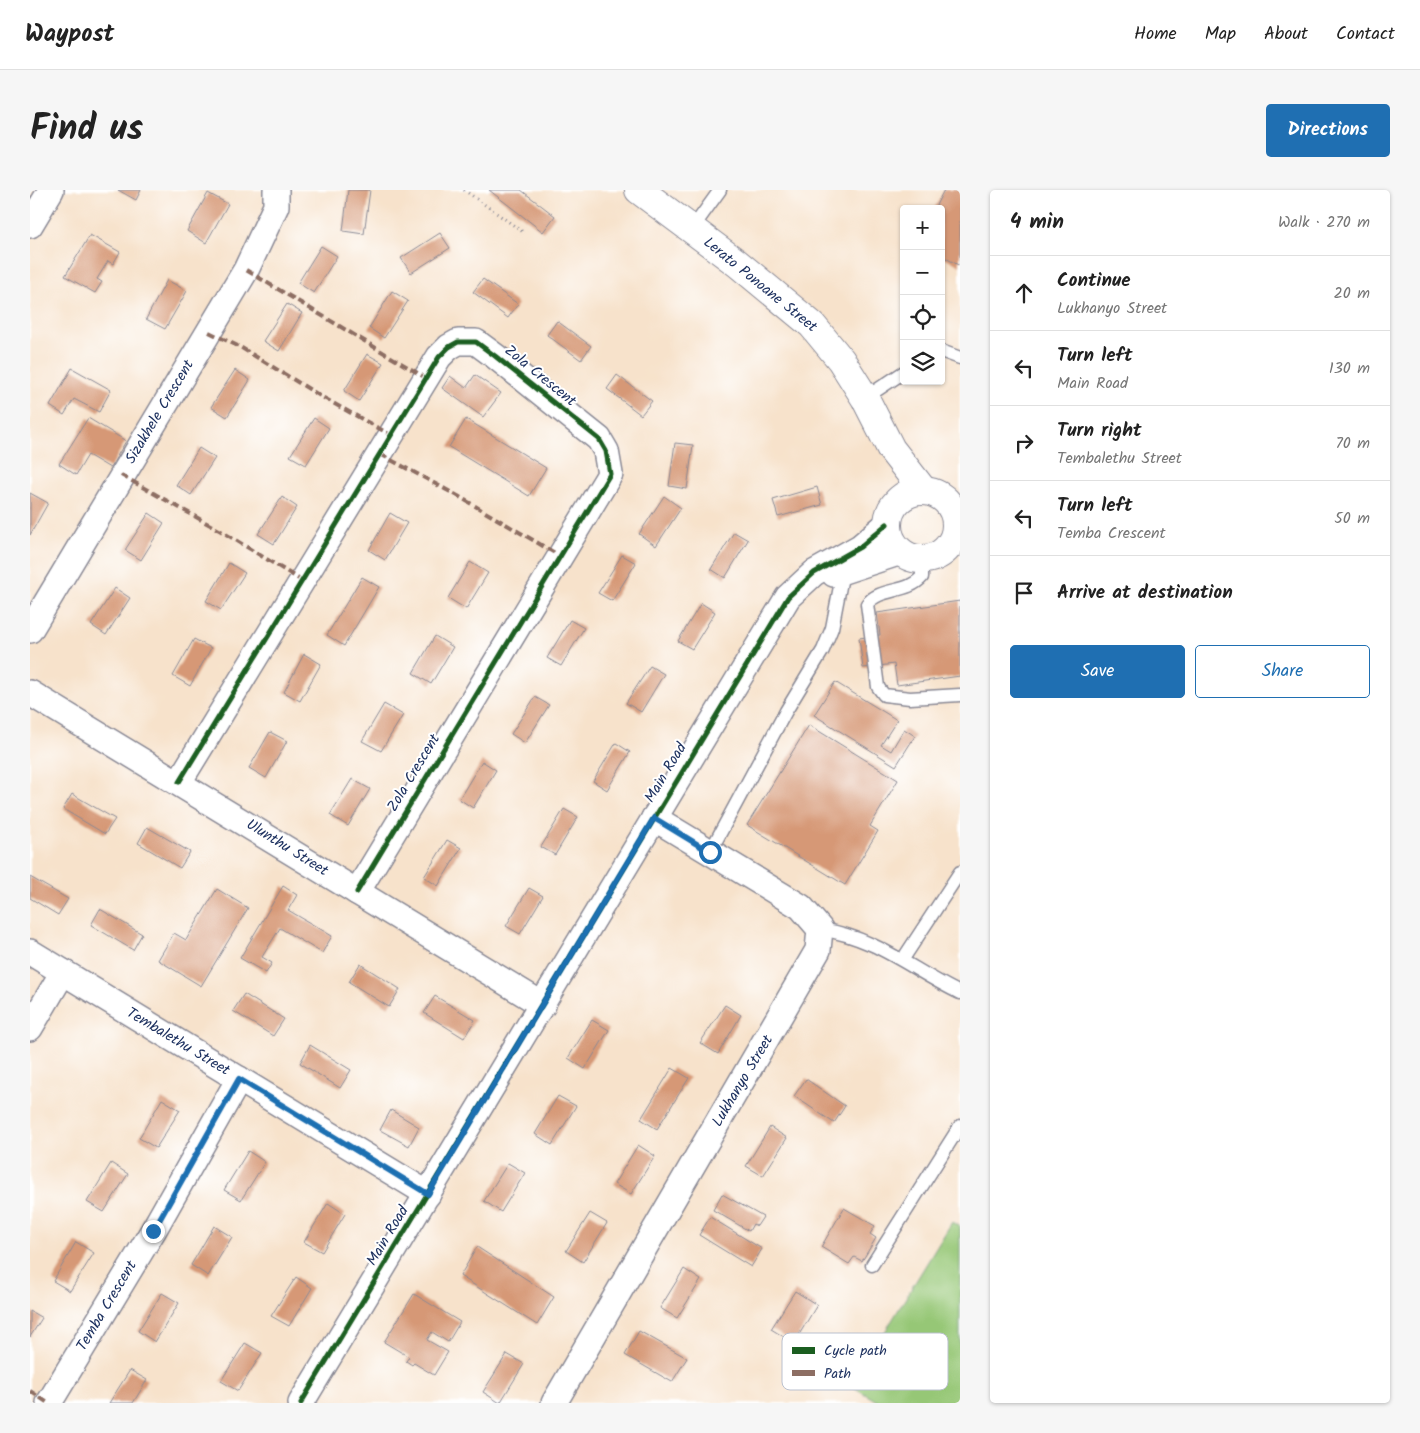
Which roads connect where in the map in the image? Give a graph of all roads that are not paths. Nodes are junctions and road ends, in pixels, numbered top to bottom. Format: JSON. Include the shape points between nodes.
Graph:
{"nodes":[{"id":1,"x":51,"y":190,"type":"edge"},
{"id":2,"x":276,"y":190,"type":"edge"},
{"id":3,"x":639,"y":190,"type":"edge"},
{"id":4,"x":720,"y":190,"type":"edge"},
{"id":5,"x":30,"y":225,"type":"edge"},
{"id":6,"x":692,"y":229,"type":"junction"},
{"id":7,"x":945,"y":352,"type":"edge"},
{"id":8,"x":960,"y":358,"type":"edge"},
{"id":9,"x":900,"y":375,"type":"edge"},
{"id":10,"x":865,"y":398,"type":"junction"},
{"id":11,"x":891,"y":449,"type":"junction"},
{"id":12,"x":923,"y":490,"type":"junction"},
{"id":13,"x":890,"y":516,"type":"junction"},
{"id":14,"x":958,"y":519,"type":"edge"},
{"id":15,"x":932,"y":551,"type":"edge"},
{"id":16,"x":843,"y":571,"type":"junction"},
{"id":17,"x":798,"y":586,"type":"junction"},
{"id":18,"x":30,"y":630,"type":"edge"},
{"id":19,"x":30,"y":692,"type":"edge"},
{"id":20,"x":960,"y":695,"type":"edge"},
{"id":21,"x":180,"y":782,"type":"junction"},
{"id":22,"x":654,"y":818,"type":"junction"},
{"id":23,"x":710,"y":852,"type":"junction"},
{"id":24,"x":960,"y":872,"type":"edge"},
{"id":25,"x":357,"y":892,"type":"junction"},
{"id":26,"x":820,"y":929,"type":"junction"},
{"id":27,"x":30,"y":952,"type":"edge"},
{"id":28,"x":903,"y":959,"type":"junction"},
{"id":29,"x":63,"y":972,"type":"junction"},
{"id":30,"x":960,"y":993,"type":"edge"},
{"id":31,"x":543,"y":1006,"type":"junction"},
{"id":32,"x":30,"y":1028,"type":"edge"},
{"id":33,"x":239,"y":1079,"type":"junction"},
{"id":34,"x":960,"y":1126,"type":"edge"},
{"id":35,"x":428,"y":1194,"type":"junction"},
{"id":36,"x":872,"y":1265,"type":"dead end"},
{"id":37,"x":49,"y":1403,"type":"edge"},
{"id":38,"x":301,"y":1403,"type":"edge"},
{"id":39,"x":554,"y":1403,"type":"edge"}],
"edges":[{"from":1,"to":5,"type":"street"},
{"from":2,"to":18,"type":"street","name":"Sizakhele Crescent","via":[[276,206],[246,270]]},
{"from":3,"to":6,"type":"street","name":"Lerato Ponoane Street"},
{"from":4,"to":6,"type":"lane"},
{"from":6,"to":10,"type":"street","name":"Lerato Ponoane Street","via":[[812,325],[830,345]]},
{"from":7,"to":8,"type":"lane"},
{"from":9,"to":10,"type":"lane"},
{"from":10,"to":11,"type":"street","name":"Lerato Ponoane Street"},
{"from":11,"to":12,"type":"street","name":"Lerato Ponoane Street"},
{"from":11,"to":13,"type":"street","name":"Lerato Ponoane Street"},
{"from":12,"to":13,"type":"street","via":[[905,496]]},
{"from":12,"to":14,"type":"street","via":[[943,498]]},
{"from":13,"to":15,"type":"street","via":[[891,539]]},
{"from":13,"to":17,"type":"street","name":"Main Road","via":[[860,547]]},
{"from":14,"to":15,"type":"street","via":[[953,539]]},
{"from":15,"to":16,"type":"street"},
{"from":15,"to":20,"type":"lane","via":[[919,581],[871,598],[867,604],[878,687],[884,695],[895,698]]},
{"from":16,"to":17,"type":"street"},
{"from":16,"to":23,"type":"lane","via":[[834,620],[823,650]]},
{"from":17,"to":22,"type":"street","name":"Main Road","via":[[780,610]]},
{"from":19,"to":21,"type":"street","name":"Ulunthu Street"},
{"from":21,"to":25,"type":"street","name":"Ulunthu Street"},
{"from":21,"to":25,"type":"street","name":"Zola Crescent","via":[[439,357],[458,342],[476,342],[599,440],[606,451],[610,474]]},
{"from":22,"to":23,"type":"street"},
{"from":22,"to":31,"type":"street","name":"Main Road"},
{"from":23,"to":26,"type":"street","via":[[801,906]]},
{"from":24,"to":28,"type":"lane"},
{"from":25,"to":31,"type":"street","name":"Ulunthu Street"},
{"from":26,"to":28,"type":"lane","via":[[842,932]]},
{"from":26,"to":39,"type":"street","name":"Lukhanyo Street","via":[[813,963]]},
{"from":27,"to":29,"type":"street","name":"Tembalethu Street"},
{"from":28,"to":30,"type":"lane"},
{"from":29,"to":32,"type":"street"},
{"from":29,"to":33,"type":"street","name":"Tembalethu Street"},
{"from":31,"to":35,"type":"street","name":"Main Road"},
{"from":33,"to":35,"type":"street","name":"Tembalethu Street"},
{"from":33,"to":37,"type":"street","name":"Temba Crescent","via":[[153,1231]]},
{"from":34,"to":36,"type":"lane"},
{"from":35,"to":38,"type":"street","name":"Main Road"}]}
